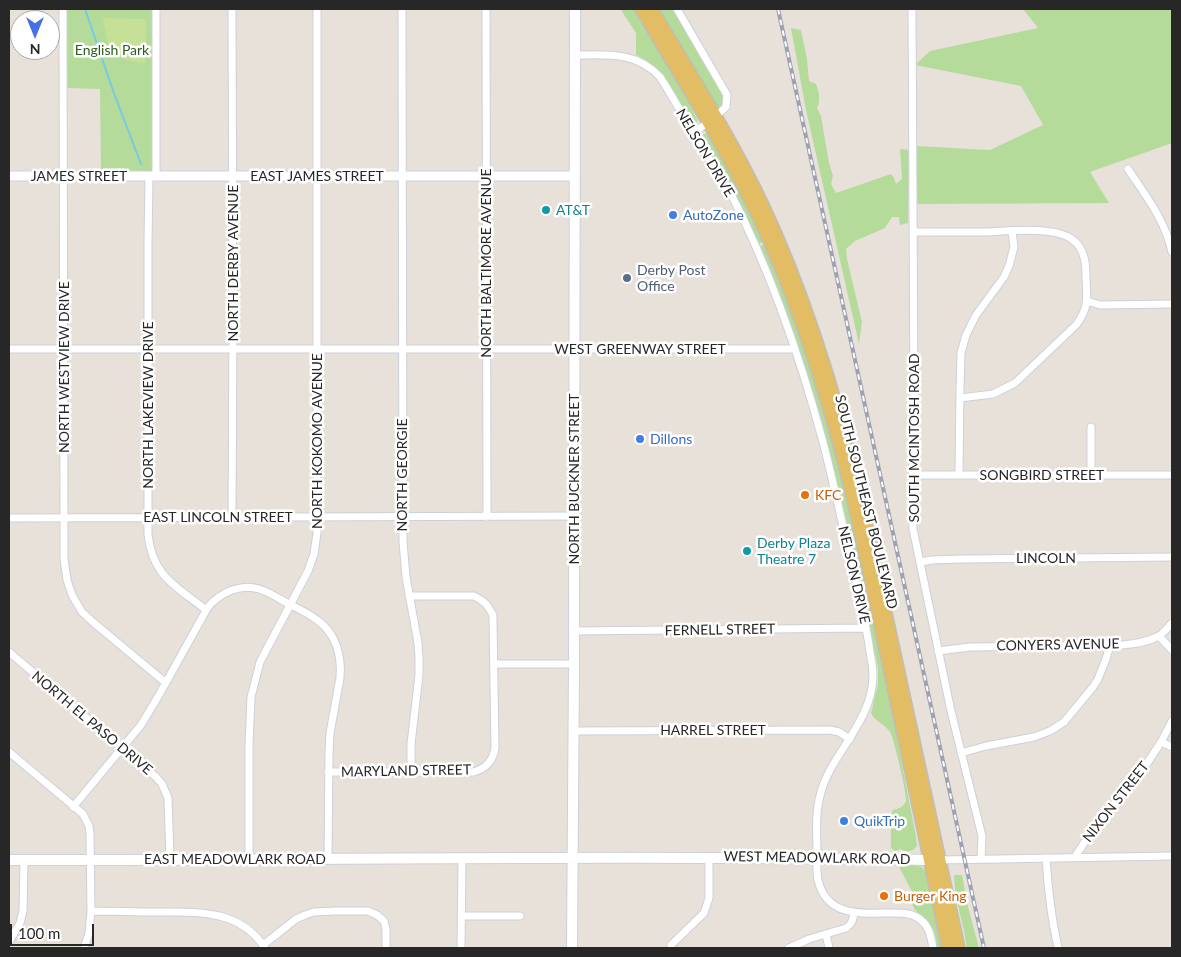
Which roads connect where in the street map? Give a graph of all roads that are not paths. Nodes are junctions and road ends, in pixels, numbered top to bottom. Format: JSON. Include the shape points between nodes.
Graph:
{"nodes":[{"id":1,"x":63,"y":9,"type":"edge"},
{"id":2,"x":156,"y":9,"type":"edge"},
{"id":3,"x":232,"y":9,"type":"edge"},
{"id":4,"x":317,"y":9,"type":"edge"},
{"id":5,"x":402,"y":9,"type":"edge"},
{"id":6,"x":486,"y":9,"type":"edge"},
{"id":7,"x":575,"y":9,"type":"edge"},
{"id":8,"x":641,"y":9,"type":"edge"},
{"id":9,"x":652,"y":9,"type":"edge"},
{"id":10,"x":677,"y":9,"type":"edge"},
{"id":11,"x":912,"y":9,"type":"edge"},
{"id":12,"x":574,"y":55,"type":"junction"},
{"id":13,"x":712,"y":119,"type":"junction"},
{"id":14,"x":693,"y":132,"type":"junction"},
{"id":15,"x":1128,"y":169,"type":"dead end"},
{"id":16,"x":9,"y":176,"type":"edge"},
{"id":17,"x":64,"y":176,"type":"junction"},
{"id":18,"x":152,"y":176,"type":"junction"},
{"id":19,"x":233,"y":176,"type":"junction"},
{"id":20,"x":317,"y":176,"type":"junction"},
{"id":21,"x":402,"y":176,"type":"junction"},
{"id":22,"x":486,"y":176,"type":"junction"},
{"id":23,"x":574,"y":176,"type":"junction"},
{"id":24,"x":1012,"y":231,"type":"junction"},
{"id":25,"x":913,"y":232,"type":"junction"},
{"id":26,"x":1172,"y":252,"type":"edge"},
{"id":27,"x":1087,"y":302,"type":"junction"},
{"id":28,"x":1172,"y":304,"type":"edge"},
{"id":29,"x":9,"y":349,"type":"edge"},
{"id":30,"x":64,"y":349,"type":"junction"},
{"id":31,"x":148,"y":349,"type":"junction"},
{"id":32,"x":233,"y":349,"type":"junction"},
{"id":33,"x":318,"y":349,"type":"junction"},
{"id":34,"x":402,"y":349,"type":"junction"},
{"id":35,"x":486,"y":349,"type":"junction"},
{"id":36,"x":574,"y":349,"type":"junction"},
{"id":37,"x":795,"y":349,"type":"junction"},
{"id":38,"x":960,"y":398,"type":"junction"},
{"id":39,"x":1092,"y":427,"type":"dead end"},
{"id":40,"x":913,"y":474,"type":"junction"},
{"id":41,"x":959,"y":475,"type":"junction"},
{"id":42,"x":1091,"y":476,"type":"junction"},
{"id":43,"x":1172,"y":476,"type":"edge"},
{"id":44,"x":574,"y":516,"type":"junction"},
{"id":45,"x":232,"y":517,"type":"junction"},
{"id":46,"x":317,"y":517,"type":"junction"},
{"id":47,"x":403,"y":517,"type":"junction"},
{"id":48,"x":487,"y":517,"type":"junction"},
{"id":49,"x":9,"y":518,"type":"edge"},
{"id":50,"x":64,"y":518,"type":"junction"},
{"id":51,"x":148,"y":518,"type":"junction"},
{"id":52,"x":1172,"y":557,"type":"edge"},
{"id":53,"x":920,"y":562,"type":"junction"},
{"id":54,"x":409,"y":596,"type":"junction"},
{"id":55,"x":290,"y":605,"type":"junction"},
{"id":56,"x":206,"y":610,"type":"junction"},
{"id":57,"x":1172,"y":623,"type":"edge"},
{"id":58,"x":866,"y":628,"type":"junction"},
{"id":59,"x":574,"y":631,"type":"junction"},
{"id":60,"x":1159,"y":636,"type":"junction"},
{"id":61,"x":1110,"y":645,"type":"junction"},
{"id":62,"x":1172,"y":650,"type":"edge"},
{"id":63,"x":938,"y":651,"type":"junction"},
{"id":64,"x":9,"y":652,"type":"edge"},
{"id":65,"x":494,"y":664,"type":"junction"},
{"id":66,"x":574,"y":664,"type":"junction"},
{"id":67,"x":166,"y":683,"type":"junction"},
{"id":68,"x":1172,"y":721,"type":"edge"},
{"id":69,"x":574,"y":731,"type":"junction"},
{"id":70,"x":850,"y":739,"type":"junction"},
{"id":71,"x":1161,"y":742,"type":"junction"},
{"id":72,"x":1172,"y":747,"type":"edge"},
{"id":73,"x":122,"y":748,"type":"junction"},
{"id":74,"x":9,"y":752,"type":"edge"},
{"id":75,"x":961,"y":753,"type":"junction"},
{"id":76,"x":328,"y":772,"type":"junction"},
{"id":77,"x":411,"y":772,"type":"junction"},
{"id":78,"x":74,"y":806,"type":"junction"},
{"id":79,"x":1172,"y":856,"type":"edge"},
{"id":80,"x":573,"y":857,"type":"junction"},
{"id":81,"x":709,"y":857,"type":"junction"},
{"id":82,"x":1075,"y":857,"type":"junction"},
{"id":83,"x":462,"y":858,"type":"junction"},
{"id":84,"x":817,"y":858,"type":"junction"},
{"id":85,"x":1046,"y":858,"type":"junction"},
{"id":86,"x":90,"y":859,"type":"junction"},
{"id":87,"x":170,"y":859,"type":"junction"},
{"id":88,"x":249,"y":859,"type":"junction"},
{"id":89,"x":328,"y":859,"type":"junction"},
{"id":90,"x":981,"y":859,"type":"junction"},
{"id":91,"x":9,"y":860,"type":"edge"},
{"id":92,"x":24,"y":860,"type":"junction"},
{"id":93,"x":934,"y":860,"type":"junction"},
{"id":94,"x":91,"y":911,"type":"junction"},
{"id":95,"x":854,"y":913,"type":"junction"},
{"id":96,"x":461,"y":916,"type":"junction"},
{"id":97,"x":520,"y":916,"type":"dead end"},
{"id":98,"x":826,"y":934,"type":"junction"},
{"id":99,"x":9,"y":942,"type":"edge"},
{"id":100,"x":671,"y":945,"type":"dead end"},
{"id":101,"x":264,"y":946,"type":"edge"},
{"id":102,"x":84,"y":948,"type":"edge"},
{"id":103,"x":386,"y":948,"type":"edge"},
{"id":104,"x":461,"y":948,"type":"edge"},
{"id":105,"x":572,"y":948,"type":"edge"},
{"id":106,"x":789,"y":948,"type":"edge"},
{"id":107,"x":830,"y":948,"type":"edge"},
{"id":108,"x":933,"y":948,"type":"edge"},
{"id":109,"x":948,"y":948,"type":"edge"},
{"id":110,"x":959,"y":948,"type":"edge"},
{"id":111,"x":1058,"y":948,"type":"edge"}],
"edges":[{"from":1,"to":17,"type":"street","name":"NORTH WESTVIEW DRIVE"},
{"from":2,"to":18,"type":"street","name":"NORTH LAKEVIEW DRIVE"},
{"from":3,"to":19,"type":"street","name":"NORTH DERBY AVENUE"},
{"from":4,"to":20,"type":"street","name":"NORTH KOKOMO AVENUE"},
{"from":5,"to":21,"type":"street","name":"NORTH GEORGIE"},
{"from":6,"to":22,"type":"street","name":"NORTH BALTIMORE AVENUE"},
{"from":7,"to":12,"type":"main road","name":"NORTH BUCKNER STREET"},
{"from":8,"to":13,"type":"main road","name":"SOUTH SOUTHEAST BOULEVARD","via":[[687,88]]},
{"from":9,"to":13,"type":"main road","name":"SOUTH SOUTHEAST BOULEVARD"},
{"from":10,"to":13,"type":"street","via":[[727,95],[726,107]]},
{"from":11,"to":25,"type":"street","name":"SOUTH MCINTOSH ROAD"},
{"from":12,"to":14,"type":"street","name":"NELSON DRIVE","via":[[615,55],[650,67],[660,77]]},
{"from":12,"to":23,"type":"main road","name":"NORTH BUCKNER STREET"},
{"from":13,"to":14,"type":"street"},
{"from":13,"to":93,"type":"main road","name":"SOUTH SOUTHEAST BOULEVARD","via":[[778,260],[826,398],[870,575]]},
{"from":13,"to":93,"type":"main road","name":"SOUTH SOUTHEAST BOULEVARD","via":[[725,144],[734,149],[783,251],[838,409],[860,494]]},
{"from":14,"to":37,"type":"street","name":"NELSON DRIVE","via":[[742,217]]},
{"from":15,"to":26,"type":"street","via":[[1157,212]]},
{"from":16,"to":17,"type":"street","name":"JAMES STREET"},
{"from":17,"to":18,"type":"street","name":"JAMES STREET"},
{"from":17,"to":30,"type":"street","name":"NORTH WESTVIEW DRIVE"},
{"from":18,"to":19,"type":"street","name":"EAST JAMES STREET"},
{"from":18,"to":31,"type":"street","name":"NORTH LAKEVIEW DRIVE"},
{"from":19,"to":20,"type":"street","name":"EAST JAMES STREET"},
{"from":19,"to":32,"type":"street","name":"NORTH DERBY AVENUE"},
{"from":20,"to":21,"type":"street","name":"EAST JAMES STREET"},
{"from":20,"to":33,"type":"street","name":"NORTH KOKOMO AVENUE"},
{"from":21,"to":22,"type":"street","name":"EAST JAMES STREET"},
{"from":21,"to":34,"type":"street","name":"NORTH GEORGIE"},
{"from":22,"to":23,"type":"street","name":"EAST JAMES STREET"},
{"from":22,"to":35,"type":"street","name":"NORTH BALTIMORE AVENUE"},
{"from":23,"to":36,"type":"main road","name":"NORTH BUCKNER STREET"},
{"from":24,"to":25,"type":"street"},
{"from":24,"to":27,"type":"street","via":[[1059,234],[1073,240],[1086,264]]},
{"from":24,"to":38,"type":"street","via":[[1014,247],[1009,266],[966,335]]},
{"from":25,"to":40,"type":"street","name":"SOUTH MCINTOSH ROAD"},
{"from":27,"to":28,"type":"street","via":[[1100,305]]},
{"from":27,"to":38,"type":"street","via":[[1076,325],[1015,383],[993,394]]},
{"from":29,"to":30,"type":"street","name":"WEST GREENWAY STREET"},
{"from":30,"to":31,"type":"street","name":"WEST GREENWAY STREET"},
{"from":30,"to":50,"type":"street","name":"NORTH WESTVIEW DRIVE"},
{"from":31,"to":32,"type":"street","name":"WEST GREENWAY STREET"},
{"from":31,"to":51,"type":"street","name":"NORTH LAKEVIEW DRIVE"},
{"from":32,"to":33,"type":"street","name":"WEST GREENWAY STREET"},
{"from":32,"to":45,"type":"street","name":"NORTH DERBY AVENUE"},
{"from":33,"to":34,"type":"street","name":"WEST GREENWAY STREET"},
{"from":33,"to":46,"type":"street","name":"NORTH KOKOMO AVENUE"},
{"from":34,"to":35,"type":"street","name":"WEST GREENWAY STREET"},
{"from":34,"to":47,"type":"street","name":"NORTH GEORGIE"},
{"from":35,"to":36,"type":"street","name":"WEST GREENWAY STREET"},
{"from":35,"to":48,"type":"street","name":"NORTH BALTIMORE AVENUE"},
{"from":36,"to":37,"type":"street","name":"WEST GREENWAY STREET"},
{"from":36,"to":44,"type":"main road","name":"NORTH BUCKNER STREET"},
{"from":37,"to":58,"type":"street","name":"NELSON DRIVE","via":[[823,442]]},
{"from":38,"to":41,"type":"street"},
{"from":39,"to":42,"type":"street"},
{"from":40,"to":41,"type":"street","name":"SONGBIRD STREET"},
{"from":40,"to":53,"type":"street","name":"SOUTH MCINTOSH ROAD","via":[[913,529]]},
{"from":41,"to":42,"type":"street","name":"SONGBIRD STREET"},
{"from":42,"to":43,"type":"street","name":"SONGBIRD STREET"},
{"from":44,"to":48,"type":"street","name":"EAST LINCOLN STREET"},
{"from":44,"to":59,"type":"main road","name":"NORTH BUCKNER STREET"},
{"from":45,"to":46,"type":"street","name":"EAST LINCOLN STREET"},
{"from":45,"to":51,"type":"street","name":"EAST LINCOLN STREET"},
{"from":46,"to":47,"type":"street","name":"EAST LINCOLN STREET"},
{"from":46,"to":55,"type":"street","name":"NORTH KOKOMO AVENUE","via":[[316,544],[311,563]]},
{"from":47,"to":48,"type":"street","name":"EAST LINCOLN STREET"},
{"from":47,"to":54,"type":"street","name":"NORTH GEORGIE"},
{"from":49,"to":50,"type":"street","name":"EAST LINCOLN STREET"},
{"from":50,"to":51,"type":"street","name":"EAST LINCOLN STREET"},
{"from":50,"to":67,"type":"street","name":"NORTH WESTVIEW DRIVE","via":[[65,571],[78,606]]},
{"from":51,"to":56,"type":"street","name":"NORTH LAKEVIEW DRIVE","via":[[150,546],[160,572]]},
{"from":52,"to":53,"type":"street","name":"LINCOLN"},
{"from":53,"to":63,"type":"street","name":"SOUTH MCINTOSH ROAD"},
{"from":54,"to":65,"type":"street","via":[[474,596],[481,600],[493,615]]},
{"from":54,"to":77,"type":"street","name":"NORTH GEORGIE","via":[[419,658]]},
{"from":55,"to":56,"type":"street","via":[[263,590],[242,587],[222,595]]},
{"from":55,"to":76,"type":"street","via":[[324,625],[340,654],[341,669],[330,733]]},
{"from":55,"to":88,"type":"street","name":"NORTH KOKOMO AVENUE","via":[[260,662],[251,697]]},
{"from":56,"to":67,"type":"street"},
{"from":57,"to":60,"type":"street","name":"CONYERS AVENUE"},
{"from":58,"to":59,"type":"street","name":"FERNELL STREET"},
{"from":58,"to":70,"type":"street","name":"NELSON DRIVE","via":[[873,674],[870,698]]},
{"from":59,"to":66,"type":"main road","name":"NORTH BUCKNER STREET"},
{"from":60,"to":61,"type":"street","name":"CONYERS AVENUE","via":[[1135,643]]},
{"from":60,"to":62,"type":"street"},
{"from":61,"to":63,"type":"street","name":"CONYERS AVENUE","via":[[970,647]]},
{"from":61,"to":75,"type":"street","via":[[1098,679],[1064,722],[1034,736]]},
{"from":63,"to":75,"type":"street","name":"SOUTH MCINTOSH ROAD"},
{"from":64,"to":73,"type":"street","name":"NORTH EL PASO DRIVE"},
{"from":65,"to":66,"type":"street"},
{"from":65,"to":77,"type":"street","name":"MARYLAND STREET","via":[[495,748],[492,759],[482,769],[473,772]]},
{"from":66,"to":69,"type":"main road","name":"NORTH BUCKNER STREET"},
{"from":67,"to":73,"type":"street","via":[[141,725]]},
{"from":68,"to":71,"type":"street","name":"NIXON STREET"},
{"from":69,"to":70,"type":"street","name":"HARREL STREET","via":[[830,730]]},
{"from":69,"to":80,"type":"main road","name":"NORTH BUCKNER STREET"},
{"from":70,"to":84,"type":"street","name":"NELSON DRIVE","via":[[820,791]]},
{"from":71,"to":72,"type":"street"},
{"from":71,"to":82,"type":"street","name":"NIXON STREET","via":[[1135,782],[1103,817]]},
{"from":73,"to":78,"type":"street"},
{"from":73,"to":87,"type":"street","name":"NORTH EL PASO DRIVE","via":[[157,778],[166,791]]},
{"from":74,"to":78,"type":"street"},
{"from":75,"to":90,"type":"street","name":"SOUTH MCINTOSH ROAD","via":[[982,836]]},
{"from":76,"to":77,"type":"street","name":"MARYLAND STREET"},
{"from":76,"to":89,"type":"street"},
{"from":78,"to":86,"type":"street","via":[[89,826]]},
{"from":79,"to":82,"type":"street","name":"WEST MEADOWLARK ROAD"},
{"from":80,"to":81,"type":"main road","name":"WEST MEADOWLARK ROAD"},
{"from":80,"to":83,"type":"main road","name":"WEST MEADOWLARK ROAD"},
{"from":80,"to":105,"type":"main road","name":"NORTH BUCKNER STREET"},
{"from":81,"to":84,"type":"main road","name":"WEST MEADOWLARK ROAD"},
{"from":81,"to":100,"type":"street","via":[[709,898],[704,913]]},
{"from":82,"to":85,"type":"street","name":"WEST MEADOWLARK ROAD"},
{"from":83,"to":89,"type":"main road","name":"EAST MEADOWLARK ROAD"},
{"from":83,"to":96,"type":"street"},
{"from":84,"to":93,"type":"main road","name":"WEST MEADOWLARK ROAD"},
{"from":84,"to":95,"type":"street","name":"NELSON DRIVE","via":[[818,880],[826,899]]},
{"from":85,"to":90,"type":"street","name":"WEST MEADOWLARK ROAD"},
{"from":85,"to":111,"type":"street","via":[[1052,923]]},
{"from":86,"to":87,"type":"main road","name":"EAST MEADOWLARK ROAD"},
{"from":86,"to":92,"type":"main road","name":"EAST MEADOWLARK ROAD"},
{"from":86,"to":94,"type":"street"},
{"from":87,"to":88,"type":"main road","name":"EAST MEADOWLARK ROAD"},
{"from":88,"to":89,"type":"main road","name":"EAST MEADOWLARK ROAD"},
{"from":90,"to":93,"type":"street","name":"WEST MEADOWLARK ROAD"},
{"from":91,"to":92,"type":"main road","name":"EAST MEADOWLARK ROAD"},
{"from":92,"to":99,"type":"street","via":[[23,911]]},
{"from":93,"to":109,"type":"main road","name":"SOUTH SOUTHEAST BOULEVARD"},
{"from":93,"to":110,"type":"main road","name":"SOUTH SOUTHEAST BOULEVARD"},
{"from":94,"to":101,"type":"street","via":[[215,914],[242,925]]},
{"from":94,"to":102,"type":"street"},
{"from":95,"to":98,"type":"street","via":[[850,926]]},
{"from":95,"to":108,"type":"street","name":"NELSON DRIVE","via":[[913,915],[928,928]]},
{"from":96,"to":97,"type":"street"},
{"from":96,"to":104,"type":"street"},
{"from":98,"to":106,"type":"street"},
{"from":98,"to":107,"type":"street"},
{"from":101,"to":103,"type":"street","via":[[305,915],[328,911],[368,911],[384,921]]}]}
